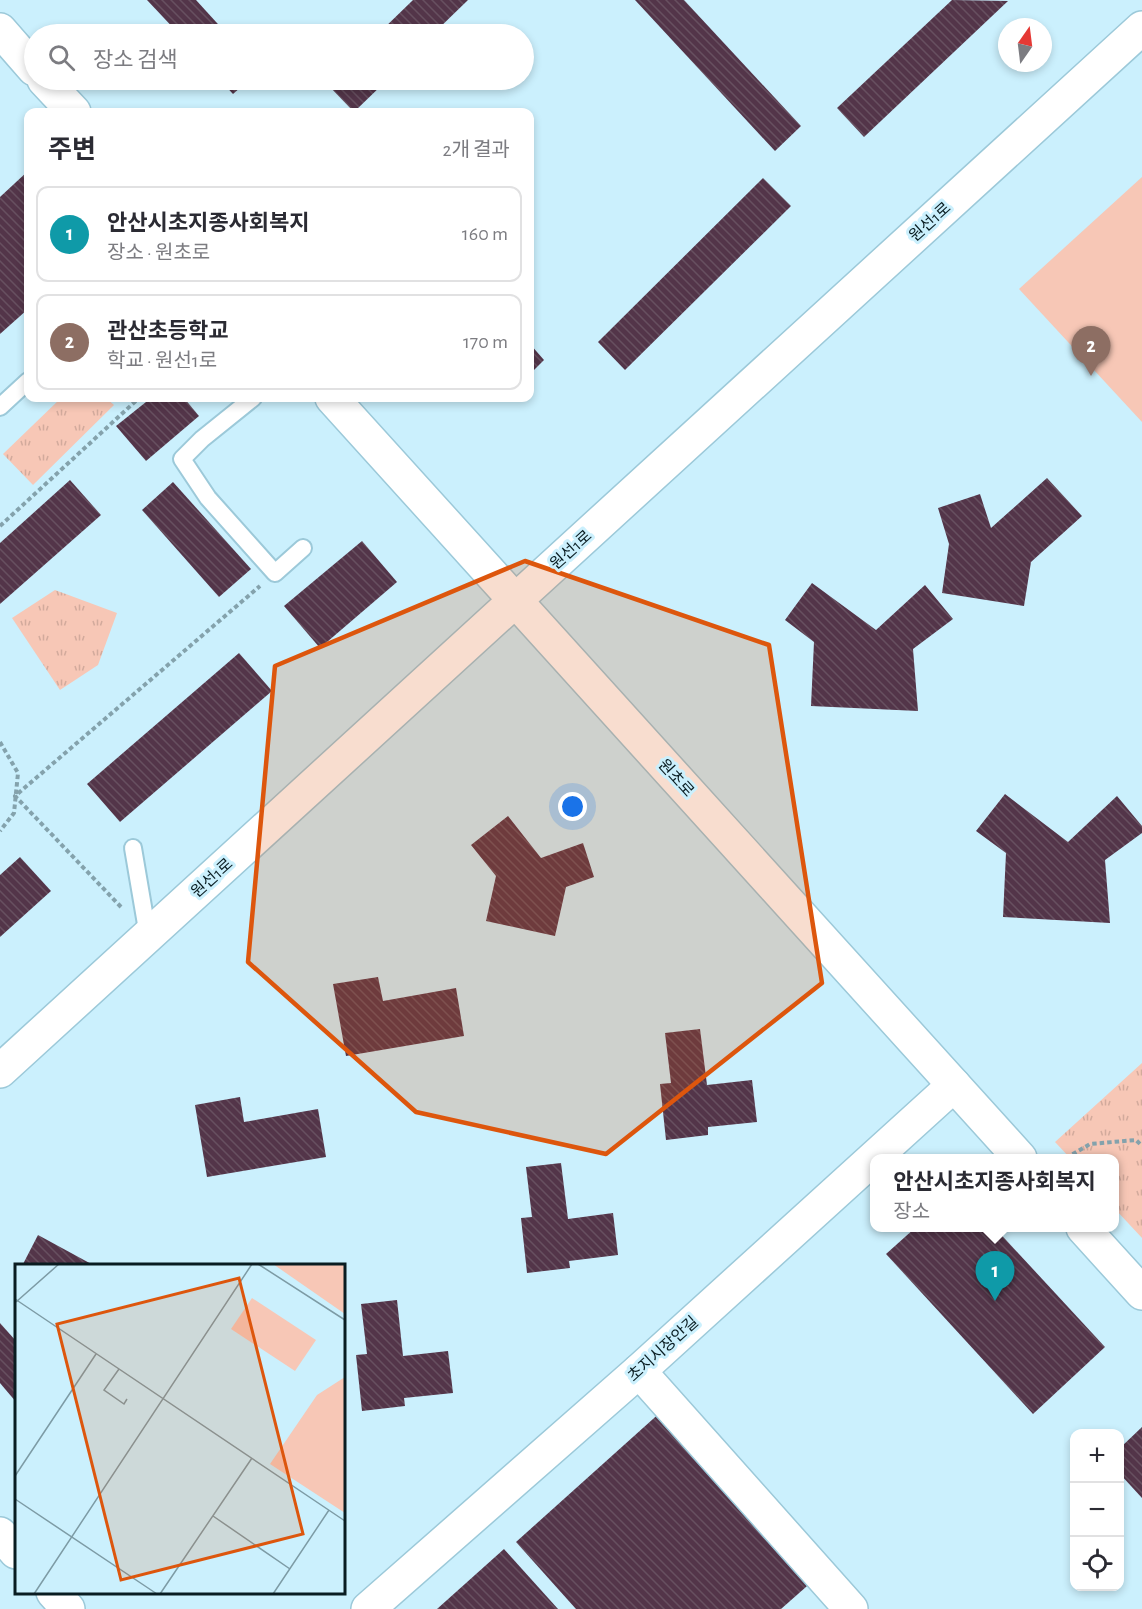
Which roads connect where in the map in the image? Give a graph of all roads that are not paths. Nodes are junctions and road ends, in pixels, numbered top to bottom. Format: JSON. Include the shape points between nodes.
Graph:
{"nodes":[{"id":1,"x":1142,"y":28,"type":"edge"},
{"id":2,"x":0,"y":30,"type":"edge"},
{"id":3,"x":24,"y":58,"type":"edge"},
{"id":4,"x":53,"y":90,"type":"edge"},
{"id":5,"x":70,"y":108,"type":"edge"},
{"id":6,"x":24,"y":385,"type":"edge"},
{"id":7,"x":248,"y":402,"type":"edge"},
{"id":8,"x":336,"y":402,"type":"edge"},
{"id":9,"x":0,"y":407,"type":"edge"},
{"id":10,"x":303,"y":548,"type":"dead end"},
{"id":11,"x":516,"y":600,"type":"junction"},
{"id":12,"x":133,"y":848,"type":"dead end"},
{"id":13,"x":148,"y":936,"type":"junction"},
{"id":14,"x":0,"y":1071,"type":"edge"},
{"id":15,"x":954,"y":1085,"type":"junction"},
{"id":16,"x":878,"y":1154,"type":"edge"},
{"id":17,"x":1016,"y":1154,"type":"edge"},
{"id":18,"x":870,"y":1161,"type":"edge"},
{"id":19,"x":1087,"y":1232,"type":"edge"},
{"id":20,"x":1142,"y":1293,"type":"edge"},
{"id":21,"x":639,"y":1371,"type":"junction"},
{"id":22,"x":0,"y":1534,"type":"edge"},
{"id":23,"x":15,"y":1551,"type":"edge"},
{"id":24,"x":54,"y":1594,"type":"edge"},
{"id":25,"x":68,"y":1609,"type":"edge"},
{"id":26,"x":368,"y":1609,"type":"edge"},
{"id":27,"x":851,"y":1609,"type":"edge"}],
"edges":[{"from":1,"to":11,"type":"street","name":"원선1로"},
{"from":2,"to":3,"type":"street"},
{"from":4,"to":5,"type":"street"},
{"from":6,"to":9,"type":"lane"},
{"from":7,"to":10,"type":"lane","via":[[182,459],[208,498],[275,573]]},
{"from":8,"to":11,"type":"street","name":"원초로"},
{"from":11,"to":13,"type":"street","name":"원선1로"},
{"from":11,"to":15,"type":"street","name":"원초로"},
{"from":12,"to":13,"type":"lane"},
{"from":13,"to":14,"type":"street","name":"원선1로"},
{"from":15,"to":16,"type":"street","name":"초지시장안길"},
{"from":15,"to":17,"type":"street","name":"원초로"},
{"from":18,"to":21,"type":"street","name":"초지시장안길"},
{"from":19,"to":20,"type":"street"},
{"from":21,"to":26,"type":"street","name":"초지시장안길"},
{"from":21,"to":27,"type":"street"},
{"from":22,"to":23,"type":"street"},
{"from":24,"to":25,"type":"street"}]}
